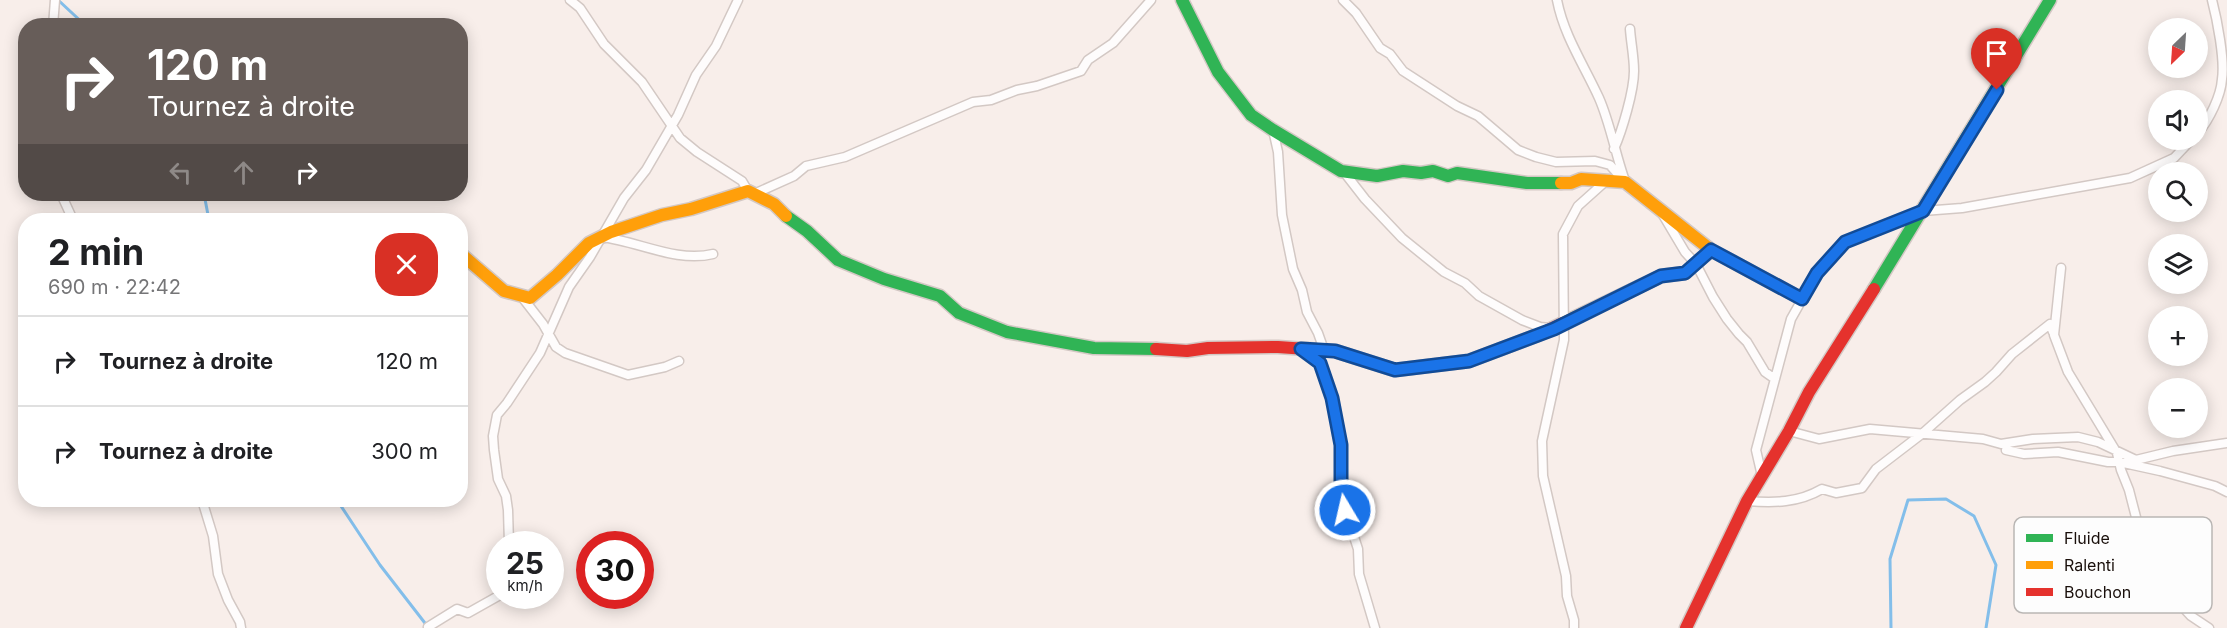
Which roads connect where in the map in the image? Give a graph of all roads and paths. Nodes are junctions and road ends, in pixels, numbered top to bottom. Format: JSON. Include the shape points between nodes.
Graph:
{"nodes":[{"id":1,"x":55,"y":0,"type":"edge"},
{"id":2,"x":570,"y":0,"type":"edge"},
{"id":3,"x":738,"y":0,"type":"edge"},
{"id":4,"x":1151,"y":0,"type":"edge"},
{"id":5,"x":1182,"y":0,"type":"edge"},
{"id":6,"x":1342,"y":0,"type":"edge"},
{"id":7,"x":1557,"y":0,"type":"edge"},
{"id":8,"x":2050,"y":0,"type":"edge"},
{"id":9,"x":2212,"y":0,"type":"edge"},
{"id":10,"x":54,"y":18,"type":"edge"},
{"id":11,"x":2217,"y":21,"type":"junction"},
{"id":12,"x":2227,"y":25,"type":"edge"},
{"id":13,"x":1630,"y":29,"type":"dead end"},
{"id":14,"x":2208,"y":122,"type":"edge"},
{"id":15,"x":672,"y":126,"type":"junction"},
{"id":16,"x":1273,"y":130,"type":"junction"},
{"id":17,"x":1614,"y":149,"type":"junction"},
{"id":18,"x":2182,"y":150,"type":"edge"},
{"id":19,"x":1344,"y":172,"type":"junction"},
{"id":20,"x":1607,"y":180,"type":"junction"},
{"id":21,"x":1625,"y":182,"type":"junction"},
{"id":22,"x":751,"y":192,"type":"junction"},
{"id":23,"x":1923,"y":211,"type":"junction"},
{"id":24,"x":1661,"y":212,"type":"junction"},
{"id":25,"x":601,"y":237,"type":"junction"},
{"id":26,"x":1711,"y":250,"type":"junction"},
{"id":27,"x":713,"y":254,"type":"dead end"},
{"id":28,"x":468,"y":259,"type":"edge"},
{"id":29,"x":1696,"y":264,"type":"junction"},
{"id":30,"x":2061,"y":268,"type":"dead end"},
{"id":31,"x":522,"y":296,"type":"junction"},
{"id":32,"x":1802,"y":299,"type":"junction"},
{"id":33,"x":1559,"y":326,"type":"junction"},
{"id":34,"x":548,"y":333,"type":"junction"},
{"id":35,"x":2054,"y":335,"type":"junction"},
{"id":36,"x":1301,"y":349,"type":"junction"},
{"id":37,"x":1324,"y":350,"type":"junction"},
{"id":38,"x":679,"y":361,"type":"dead end"},
{"id":39,"x":1775,"y":379,"type":"junction"},
{"id":40,"x":1789,"y":431,"type":"junction"},
{"id":41,"x":1923,"y":433,"type":"junction"},
{"id":42,"x":2227,"y":443,"type":"edge"},
{"id":43,"x":2114,"y":449,"type":"junction"},
{"id":44,"x":2006,"y":450,"type":"dead end"},
{"id":45,"x":2119,"y":462,"type":"junction"},
{"id":46,"x":1762,"y":477,"type":"junction"},
{"id":47,"x":2227,"y":492,"type":"edge"},
{"id":48,"x":1747,"y":501,"type":"junction"},
{"id":49,"x":204,"y":507,"type":"edge"},
{"id":50,"x":2136,"y":517,"type":"edge"},
{"id":51,"x":509,"y":531,"type":"edge"},
{"id":52,"x":486,"y":603,"type":"edge"},
{"id":53,"x":2188,"y":613,"type":"edge"},
{"id":54,"x":428,"y":627,"type":"edge"},
{"id":55,"x":241,"y":628,"type":"edge"},
{"id":56,"x":1375,"y":628,"type":"edge"},
{"id":57,"x":1574,"y":628,"type":"edge"},
{"id":58,"x":1686,"y":628,"type":"edge"},
{"id":59,"x":2209,"y":628,"type":"edge"}],
"edges":[{"from":1,"to":10,"type":"street"},
{"from":2,"to":15,"type":"street","via":[[580,8],[604,44],[642,82]]},
{"from":3,"to":15,"type":"street"},
{"from":4,"to":22,"type":"street","via":[[1113,43],[1088,60],[1081,71],[991,100],[973,102],[845,157],[806,166],[794,176]]},
{"from":5,"to":16,"type":"main road","via":[[1218,72],[1247,111]]},
{"from":6,"to":21,"type":"street","via":[[1403,71],[1478,116],[1518,150],[1556,162],[1595,160],[1610,165]]},
{"from":7,"to":17,"type":"street","via":[[1569,40],[1600,100]]},
{"from":8,"to":23,"type":"main road"},
{"from":9,"to":11,"type":"street"},
{"from":11,"to":12,"type":"street"},
{"from":11,"to":14,"type":"street","via":[[2223,79]]},
{"from":13,"to":17,"type":"street","via":[[1633,87]]},
{"from":15,"to":22,"type":"street","via":[[689,147],[742,181]]},
{"from":15,"to":25,"type":"street"},
{"from":16,"to":19,"type":"main road"},
{"from":16,"to":37,"type":"street","via":[[1282,215],[1293,269],[1306,312]]},
{"from":17,"to":21,"type":"street"},
{"from":18,"to":23,"type":"street","via":[[2174,158],[2130,178],[1962,208]]},
{"from":19,"to":20,"type":"main road","via":[[1377,176],[1432,171],[1527,183]]},
{"from":19,"to":33,"type":"street","via":[[1402,238],[1444,272],[1522,320],[1540,327]]},
{"from":20,"to":21,"type":"main road"},
{"from":20,"to":33,"type":"street","via":[[1578,206],[1563,234]]},
{"from":21,"to":24,"type":"main road"},
{"from":22,"to":25,"type":"main road","via":[[662,215]]},
{"from":22,"to":36,"type":"main road","via":[[774,204],[838,260],[940,296],[958,313],[1007,332],[1094,348]]},
{"from":23,"to":32,"type":"street","via":[[1845,242],[1817,273]]},
{"from":23,"to":40,"type":"main road","via":[[1809,392]]},
{"from":24,"to":26,"type":"main road"},
{"from":24,"to":29,"type":"street"},
{"from":25,"to":27,"type":"street","via":[[672,253]]},
{"from":25,"to":31,"type":"main road","via":[[589,243],[530,298]]},
{"from":25,"to":34,"type":"street","via":[[569,287]]},
{"from":26,"to":29,"type":"main road"},
{"from":26,"to":32,"type":"main road"},
{"from":28,"to":31,"type":"main road","via":[[504,291]]},
{"from":29,"to":33,"type":"main road","via":[[1685,273],[1661,276]]},
{"from":29,"to":39,"type":"street","via":[[1727,319],[1748,342],[1765,372]]},
{"from":30,"to":35,"type":"street"},
{"from":31,"to":34,"type":"street"},
{"from":32,"to":39,"type":"street","via":[[1791,319]]},
{"from":33,"to":37,"type":"main road","via":[[1469,361],[1395,370]]},
{"from":33,"to":57,"type":"street","via":[[1564,340],[1542,441],[1544,476]]},
{"from":34,"to":38,"type":"street","via":[[556,348],[565,353],[627,375]]},
{"from":34,"to":51,"type":"street","via":[[540,353],[497,415],[494,450],[498,479],[506,496]]},
{"from":35,"to":41,"type":"street","via":[[2050,324],[2038,332]]},
{"from":35,"to":43,"type":"street","via":[[2068,372]]},
{"from":36,"to":37,"type":"main road"},
{"from":36,"to":56,"type":"street","via":[[1320,363],[1332,398],[1341,445],[1341,497],[1358,549],[1359,574]]},
{"from":39,"to":46,"type":"street","via":[[1756,450]]},
{"from":40,"to":41,"type":"street","via":[[1819,439],[1870,429]]},
{"from":40,"to":46,"type":"main road"},
{"from":41,"to":43,"type":"street","via":[[2001,444],[2078,437]]},
{"from":41,"to":48,"type":"street","via":[[1876,470],[1862,488],[1836,493],[1822,489],[1808,497],[1774,503]]},
{"from":42,"to":43,"type":"street","via":[[2136,460]]},
{"from":43,"to":45,"type":"street"},
{"from":44,"to":45,"type":"street","via":[[2024,454],[2058,452]]},
{"from":45,"to":47,"type":"street"},
{"from":45,"to":50,"type":"street"},
{"from":46,"to":48,"type":"main road"},
{"from":48,"to":58,"type":"main road"},
{"from":49,"to":55,"type":"street","via":[[218,574]]},
{"from":52,"to":54,"type":"street","via":[[468,613],[457,609]]},
{"from":53,"to":59,"type":"street"}]}
